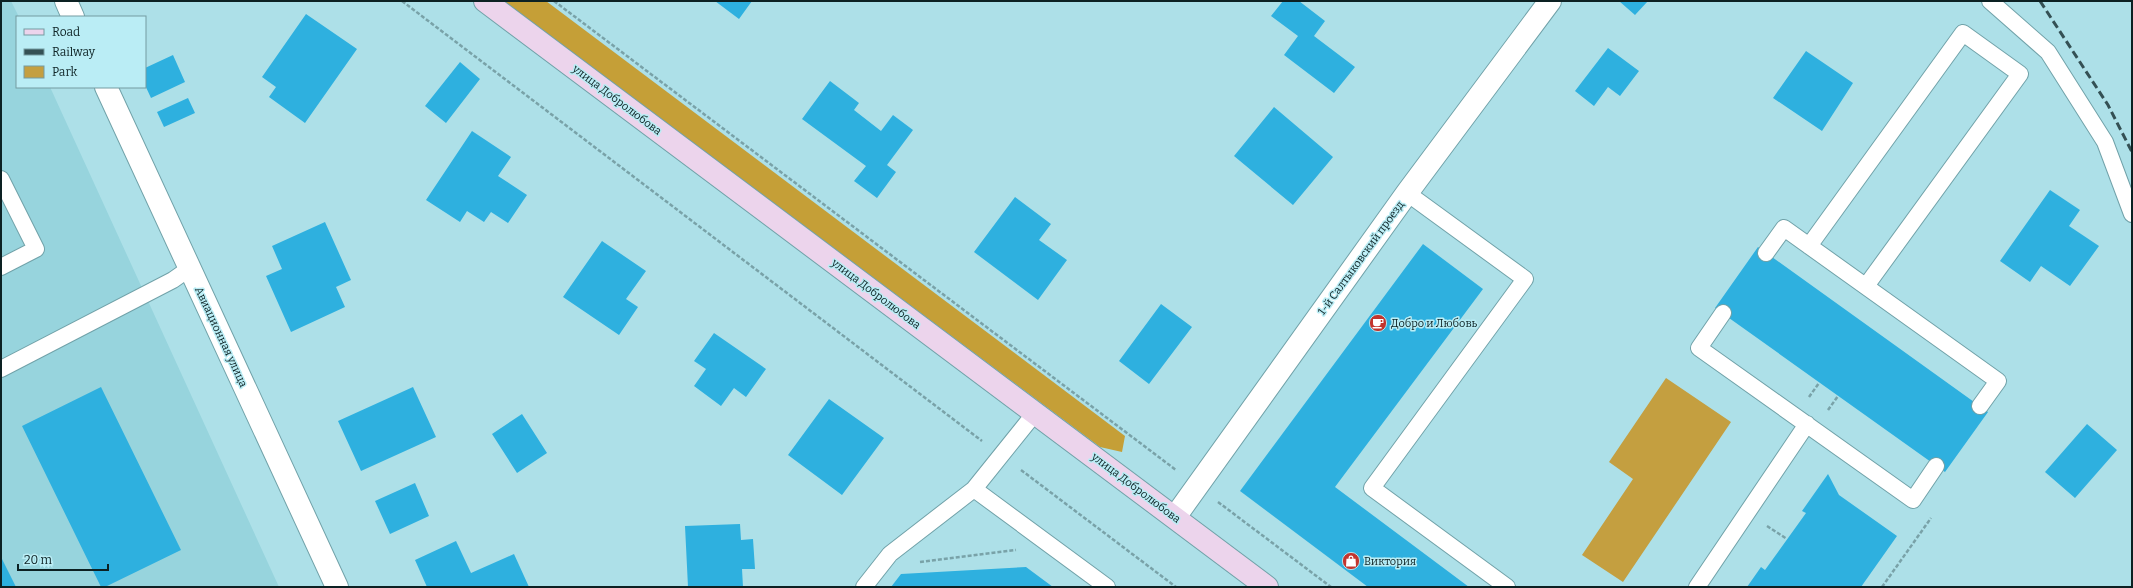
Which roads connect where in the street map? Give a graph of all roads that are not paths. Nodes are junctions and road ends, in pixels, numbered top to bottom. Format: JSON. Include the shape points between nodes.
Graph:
{"nodes":[{"id":1,"x":66,"y":1,"type":"edge"},
{"id":2,"x":484,"y":1,"type":"edge"},
{"id":3,"x":1550,"y":1,"type":"edge"},
{"id":4,"x":1990,"y":1,"type":"edge"},
{"id":5,"x":73,"y":16,"type":"edge"},
{"id":6,"x":106,"y":88,"type":"edge"},
{"id":7,"x":1,"y":180,"type":"edge"},
{"id":8,"x":1407,"y":193,"type":"junction"},
{"id":9,"x":2132,"y":214,"type":"edge"},
{"id":10,"x":1809,"y":246,"type":"junction"},
{"id":11,"x":1766,"y":253,"type":"dead end"},
{"id":12,"x":1,"y":267,"type":"edge"},
{"id":13,"x":190,"y":268,"type":"junction"},
{"id":14,"x":1866,"y":286,"type":"junction"},
{"id":15,"x":1723,"y":313,"type":"dead end"},
{"id":16,"x":1,"y":369,"type":"edge"},
{"id":17,"x":1980,"y":406,"type":"dead end"},
{"id":18,"x":1034,"y":413,"type":"junction"},
{"id":19,"x":1807,"y":424,"type":"junction"},
{"id":20,"x":1936,"y":466,"type":"dead end"},
{"id":21,"x":974,"y":489,"type":"junction"},
{"id":22,"x":1175,"y":517,"type":"junction"},
{"id":23,"x":337,"y":587,"type":"edge"},
{"id":24,"x":864,"y":587,"type":"edge"},
{"id":25,"x":1106,"y":587,"type":"edge"},
{"id":26,"x":1267,"y":587,"type":"edge"},
{"id":27,"x":1506,"y":587,"type":"edge"},
{"id":28,"x":1697,"y":587,"type":"edge"}],
"edges":[{"from":1,"to":5,"type":"street"},
{"from":2,"to":18,"type":"street","name":"улица Добролюбова"},
{"from":3,"to":8,"type":"street","name":"1-й Салтыковский проезд"},
{"from":4,"to":9,"type":"lane","via":[[2048,52],[2105,142]]},
{"from":6,"to":13,"type":"street","name":"Авиационная улица"},
{"from":7,"to":12,"type":"lane","via":[[36,249]]},
{"from":8,"to":22,"type":"street","name":"1-й Салтыковский проезд"},
{"from":8,"to":27,"type":"lane","via":[[1525,279],[1372,488]]},
{"from":10,"to":11,"type":"lane","via":[[1784,228]]},
{"from":10,"to":14,"type":"lane"},
{"from":10,"to":14,"type":"lane","via":[[1963,33],[2020,74]]},
{"from":13,"to":16,"type":"lane","via":[[173,280]]},
{"from":13,"to":23,"type":"street","name":"Авиационная улица"},
{"from":14,"to":17,"type":"lane","via":[[1998,381]]},
{"from":15,"to":19,"type":"lane","via":[[1699,348]]},
{"from":18,"to":21,"type":"lane"},
{"from":18,"to":22,"type":"street","name":"улица Добролюбова"},
{"from":19,"to":20,"type":"lane","via":[[1913,500]]},
{"from":19,"to":28,"type":"lane"},
{"from":21,"to":24,"type":"lane","via":[[890,554]]},
{"from":21,"to":25,"type":"lane"},
{"from":22,"to":26,"type":"street","name":"улица Добролюбова"}]}
